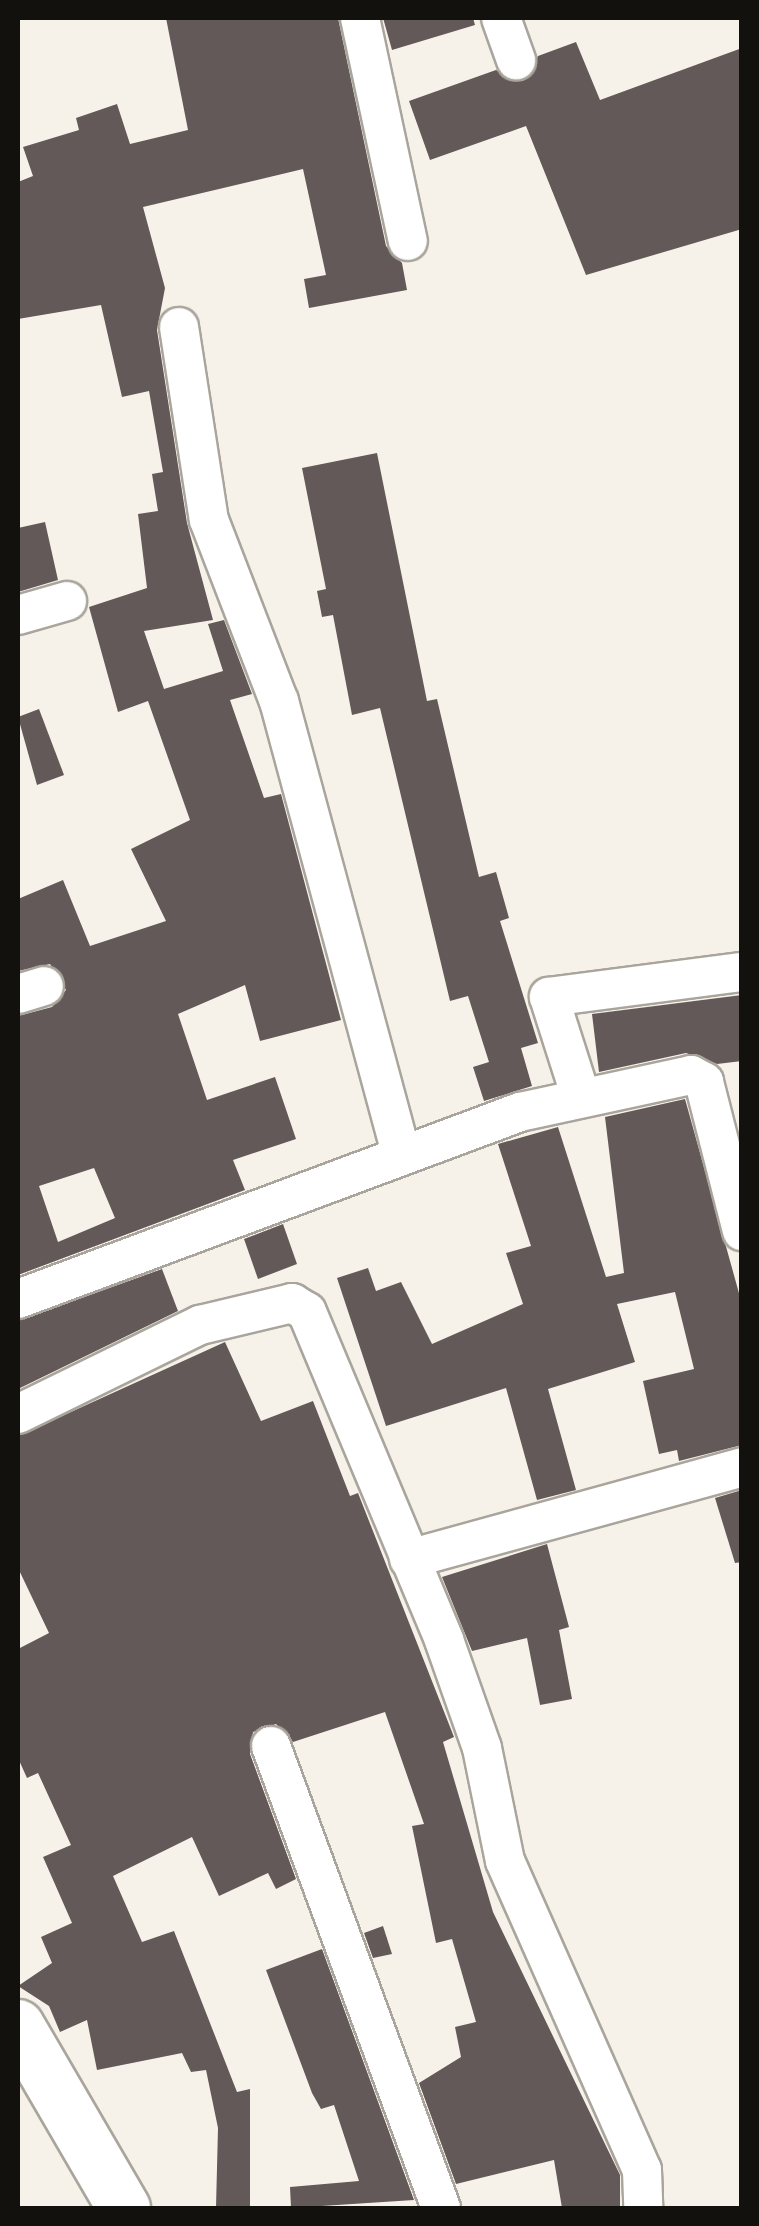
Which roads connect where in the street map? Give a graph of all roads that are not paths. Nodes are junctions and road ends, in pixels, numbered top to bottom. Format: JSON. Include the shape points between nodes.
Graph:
{"nodes":[{"id":1,"x":360,"y":18,"type":"edge"},
{"id":2,"x":501,"y":18,"type":"edge"},
{"id":3,"x":516,"y":60,"type":"dead end"},
{"id":4,"x":408,"y":241,"type":"dead end"},
{"id":5,"x":178,"y":327,"type":"dead end"},
{"id":6,"x":67,"y":600,"type":"dead end"},
{"id":7,"x":18,"y":616,"type":"edge"},
{"id":8,"x":742,"y":972,"type":"edge"},
{"id":9,"x":580,"y":1094,"type":"junction"},
{"id":10,"x":402,"y":1154,"type":"junction"},
{"id":11,"x":742,"y":1231,"type":"edge"},
{"id":12,"x":18,"y":1298,"type":"edge"},
{"id":13,"x":18,"y":1414,"type":"edge"},
{"id":14,"x":742,"y":1467,"type":"edge"},
{"id":15,"x":409,"y":1559,"type":"junction"},
{"id":16,"x":272,"y":1746,"type":"dead end"},
{"id":17,"x":18,"y":2026,"type":"edge"},
{"id":18,"x":124,"y":2208,"type":"edge"},
{"id":19,"x":442,"y":2208,"type":"edge"},
{"id":20,"x":642,"y":2208,"type":"edge"}],
"edges":[{"from":1,"to":4,"type":"street"},
{"from":2,"to":3,"type":"street"},
{"from":5,"to":10,"type":"street","via":[[210,520],[279,701]]},
{"from":6,"to":7,"type":"street"},
{"from":8,"to":9,"type":"street","via":[[549,997]]},
{"from":9,"to":10,"type":"street"},
{"from":9,"to":11,"type":"street","via":[[700,1075]]},
{"from":10,"to":12,"type":"street"},
{"from":13,"to":15,"type":"street","via":[[200,1325],[292,1303],[326,1347]]},
{"from":14,"to":15,"type":"street"},
{"from":15,"to":20,"type":"street","via":[[482,1748],[505,1861],[642,2170]]},
{"from":16,"to":19,"type":"street"},
{"from":17,"to":18,"type":"street"}]}
